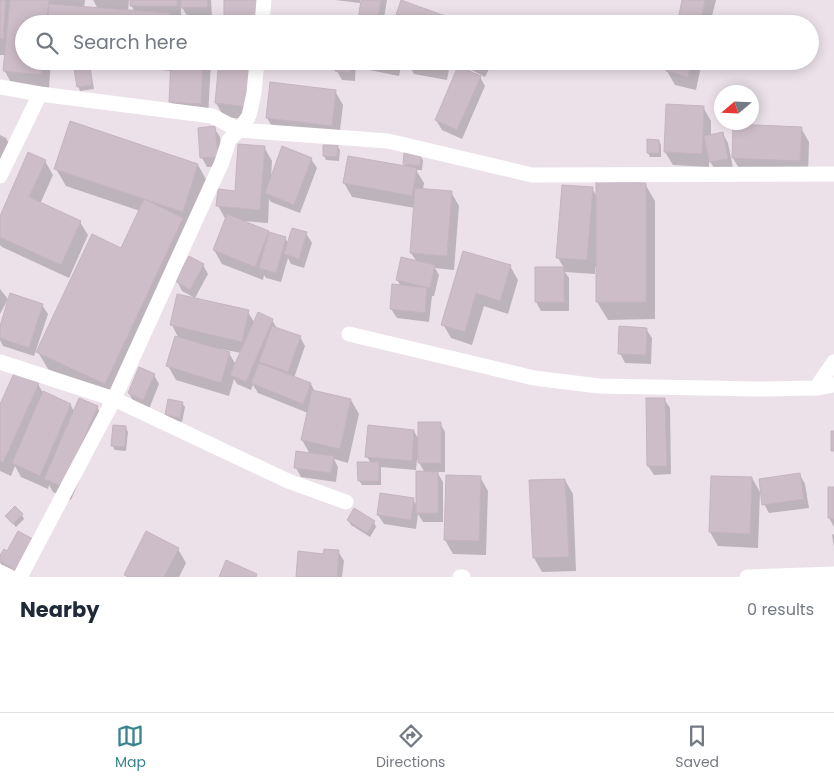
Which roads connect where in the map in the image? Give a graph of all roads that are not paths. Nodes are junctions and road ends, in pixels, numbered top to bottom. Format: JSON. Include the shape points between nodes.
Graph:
{"nodes":[{"id":1,"x":264,"y":0,"type":"edge"},
{"id":2,"x":263,"y":15,"type":"edge"},
{"id":3,"x":256,"y":70,"type":"edge"},
{"id":4,"x":0,"y":87,"type":"edge"},
{"id":5,"x":40,"y":94,"type":"junction"},
{"id":6,"x":239,"y":130,"type":"junction"},
{"id":7,"x":834,"y":174,"type":"edge"},
{"id":8,"x":0,"y":176,"type":"edge"},
{"id":9,"x":349,"y":334,"type":"dead end"},
{"id":10,"x":0,"y":362,"type":"edge"},
{"id":11,"x":834,"y":362,"type":"edge"},
{"id":12,"x":834,"y":385,"type":"edge"},
{"id":13,"x":816,"y":388,"type":"junction"},
{"id":14,"x":114,"y":399,"type":"junction"},
{"id":15,"x":346,"y":502,"type":"dead end"},
{"id":16,"x":0,"y":572,"type":"edge"},
{"id":17,"x":834,"y":574,"type":"edge"},
{"id":18,"x":10,"y":577,"type":"edge"},
{"id":19,"x":20,"y":577,"type":"edge"},
{"id":20,"x":747,"y":577,"type":"edge"}],
"edges":[{"from":1,"to":2,"type":"street"},
{"from":3,"to":6,"type":"street","via":[[249,116]]},
{"from":4,"to":5,"type":"street"},
{"from":5,"to":6,"type":"street","via":[[212,116]]},
{"from":5,"to":8,"type":"street"},
{"from":6,"to":7,"type":"street","via":[[388,141],[532,175]]},
{"from":6,"to":14,"type":"street","via":[[229,140],[222,162]]},
{"from":9,"to":13,"type":"street","via":[[534,378],[599,386]]},
{"from":10,"to":14,"type":"street"},
{"from":11,"to":13,"type":"street"},
{"from":12,"to":13,"type":"street"},
{"from":14,"to":15,"type":"street","via":[[288,481]]},
{"from":14,"to":19,"type":"street"},
{"from":16,"to":18,"type":"street"},
{"from":17,"to":20,"type":"street"}]}
